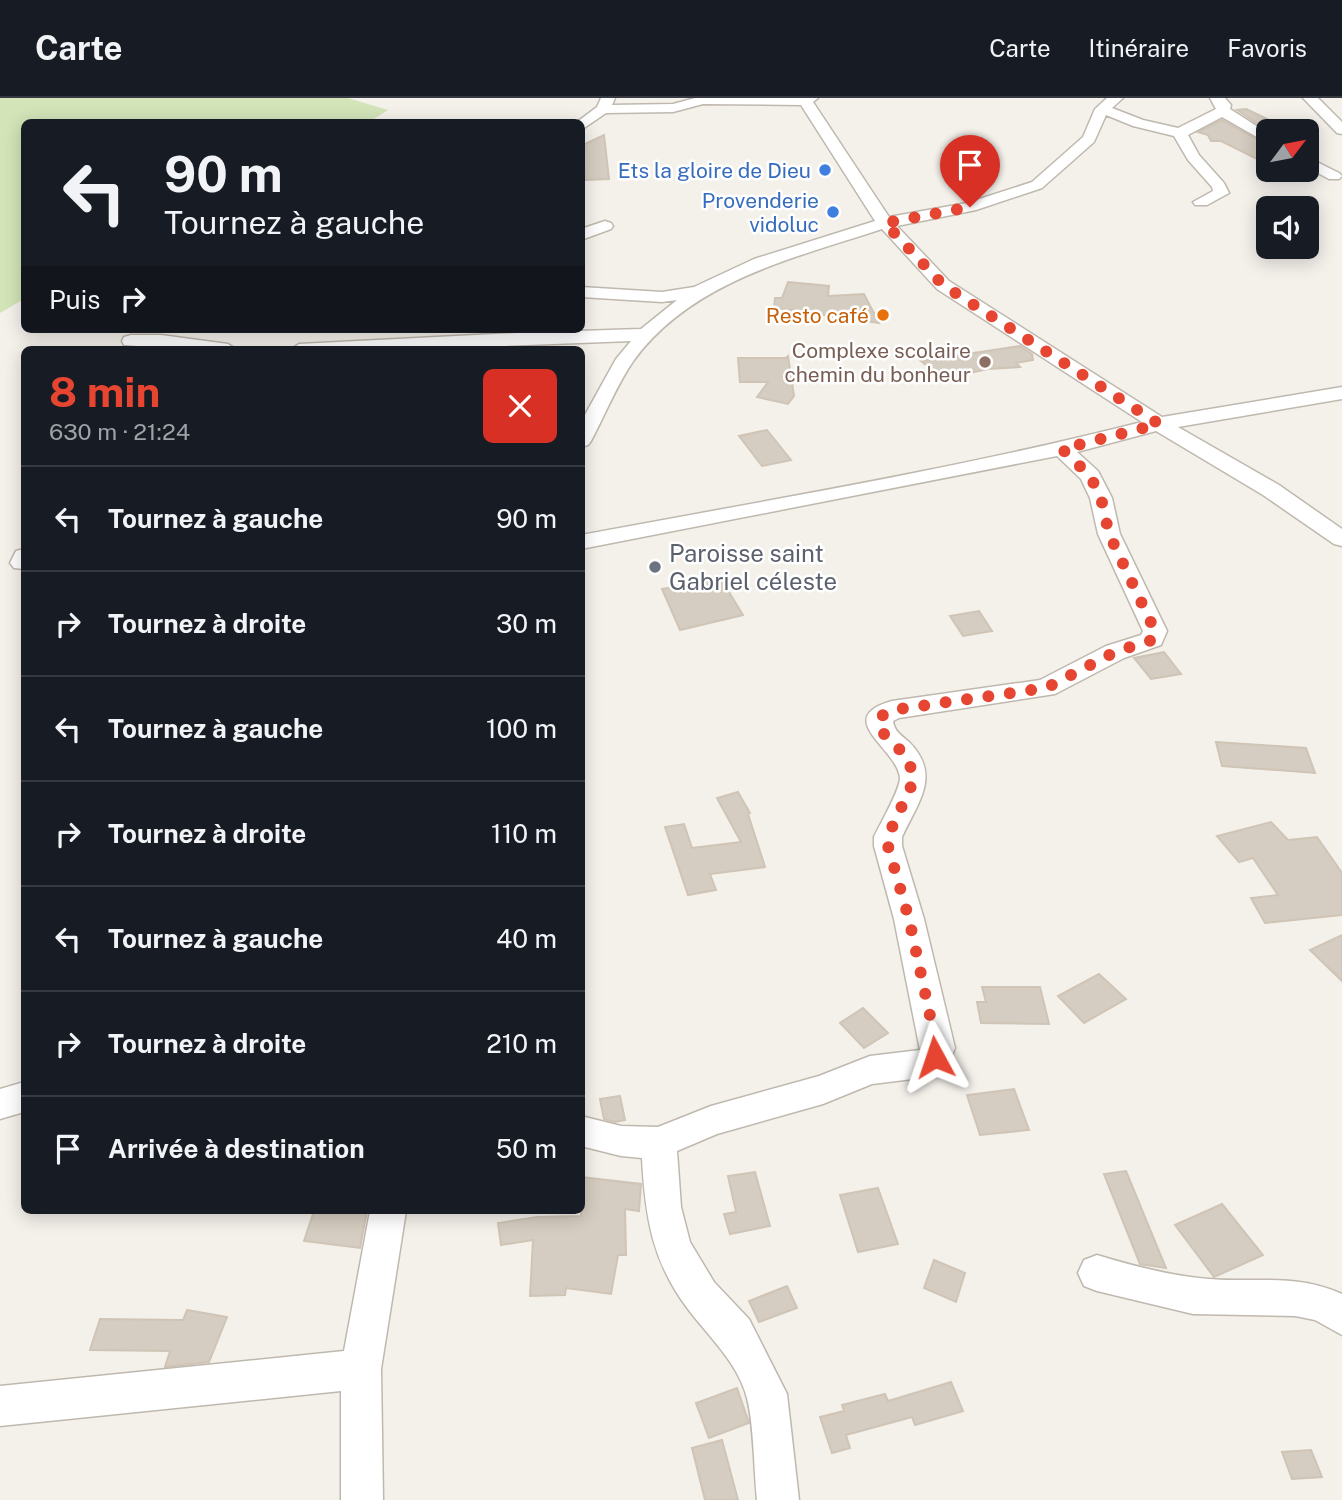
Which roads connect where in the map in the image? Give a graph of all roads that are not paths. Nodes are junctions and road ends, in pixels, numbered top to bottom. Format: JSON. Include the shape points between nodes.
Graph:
{"nodes":[{"id":1,"x":1116,"y":98,"type":"edge"},
{"id":2,"x":1310,"y":98,"type":"edge"},
{"id":3,"x":806,"y":99,"type":"edge"},
{"id":4,"x":606,"y":104,"type":"edge"},
{"id":5,"x":1220,"y":105,"type":"edge"},
{"id":6,"x":1102,"y":110,"type":"junction"},
{"id":7,"x":585,"y":122,"type":"edge"},
{"id":8,"x":1342,"y":130,"type":"edge"},
{"id":9,"x":1256,"y":131,"type":"edge"},
{"id":10,"x":1180,"y":133,"type":"junction"},
{"id":11,"x":1320,"y":168,"type":"edge"},
{"id":12,"x":1335,"y":176,"type":"dead end"},
{"id":13,"x":1201,"y":202,"type":"dead end"},
{"id":14,"x":885,"y":223,"type":"junction"},
{"id":15,"x":605,"y":226,"type":"dead end"},
{"id":16,"x":585,"y":234,"type":"edge"},
{"id":17,"x":585,"y":292,"type":"edge"},
{"id":18,"x":698,"y":292,"type":"junction"},
{"id":19,"x":646,"y":335,"type":"junction"},
{"id":20,"x":131,"y":341,"type":"dead end"},
{"id":21,"x":198,"y":346,"type":"edge"},
{"id":22,"x":386,"y":346,"type":"edge"},
{"id":23,"x":1342,"y":393,"type":"edge"},
{"id":24,"x":586,"y":420,"type":"edge"},
{"id":25,"x":1159,"y":424,"type":"junction"},
{"id":26,"x":1062,"y":449,"type":"junction"},
{"id":27,"x":1342,"y":539,"type":"edge"},
{"id":28,"x":585,"y":541,"type":"edge"},
{"id":29,"x":21,"y":1098,"type":"edge"},
{"id":30,"x":0,"y":1104,"type":"edge"},
{"id":31,"x":585,"y":1132,"type":"edge"},
{"id":32,"x":659,"y":1143,"type":"junction"},
{"id":33,"x":387,"y":1214,"type":"edge"},
{"id":34,"x":1097,"y":1273,"type":"dead end"},
{"id":35,"x":1342,"y":1315,"type":"edge"},
{"id":36,"x":360,"y":1369,"type":"junction"},
{"id":37,"x":0,"y":1406,"type":"edge"},
{"id":38,"x":362,"y":1500,"type":"edge"},
{"id":39,"x":778,"y":1500,"type":"edge"}],
"edges":[{"from":1,"to":6,"type":"street"},
{"from":2,"to":8,"type":"street"},
{"from":3,"to":4,"type":"street","via":[[755,108],[704,100],[683,108]]},
{"from":3,"to":14,"type":"street"},
{"from":4,"to":7,"type":"street"},
{"from":5,"to":9,"type":"street"},
{"from":5,"to":10,"type":"street"},
{"from":6,"to":10,"type":"street"},
{"from":6,"to":14,"type":"street","via":[[1089,139],[1038,185],[970,207]]},
{"from":10,"to":13,"type":"street","via":[[1193,158],[1221,192]]},
{"from":11,"to":12,"type":"street"},
{"from":14,"to":18,"type":"street","via":[[760,263]]},
{"from":14,"to":25,"type":"street","via":[[943,285]]},
{"from":15,"to":16,"type":"street"},
{"from":17,"to":18,"type":"street","via":[[662,297]]},
{"from":18,"to":19,"type":"street"},
{"from":19,"to":22,"type":"street","via":[[535,335]]},
{"from":19,"to":24,"type":"street"},
{"from":20,"to":21,"type":"street"},
{"from":23,"to":25,"type":"street"},
{"from":25,"to":26,"type":"street"},
{"from":25,"to":27,"type":"street","via":[[1271,490]]},
{"from":26,"to":28,"type":"street"},
{"from":26,"to":32,"type":"street","via":[[1090,476],[1101,498],[1109,534],[1155,631],[1152,640],[1115,652],[1046,688],[892,710],[880,717],[881,731],[908,758],[914,780],[888,836],[888,846],[915,945],[937,1048],[935,1057],[929,1063],[870,1070],[810,1094],[711,1121]]},
{"from":29,"to":30,"type":"street"},
{"from":31,"to":32,"type":"street","via":[[621,1142]]},
{"from":32,"to":39,"type":"street","via":[[663,1207],[673,1248],[701,1295],[735,1333],[767,1394]]},
{"from":33,"to":36,"type":"street"},
{"from":34,"to":35,"type":"street","via":[[1208,1297],[1312,1298]]},
{"from":36,"to":37,"type":"street"},
{"from":36,"to":38,"type":"street"}]}
